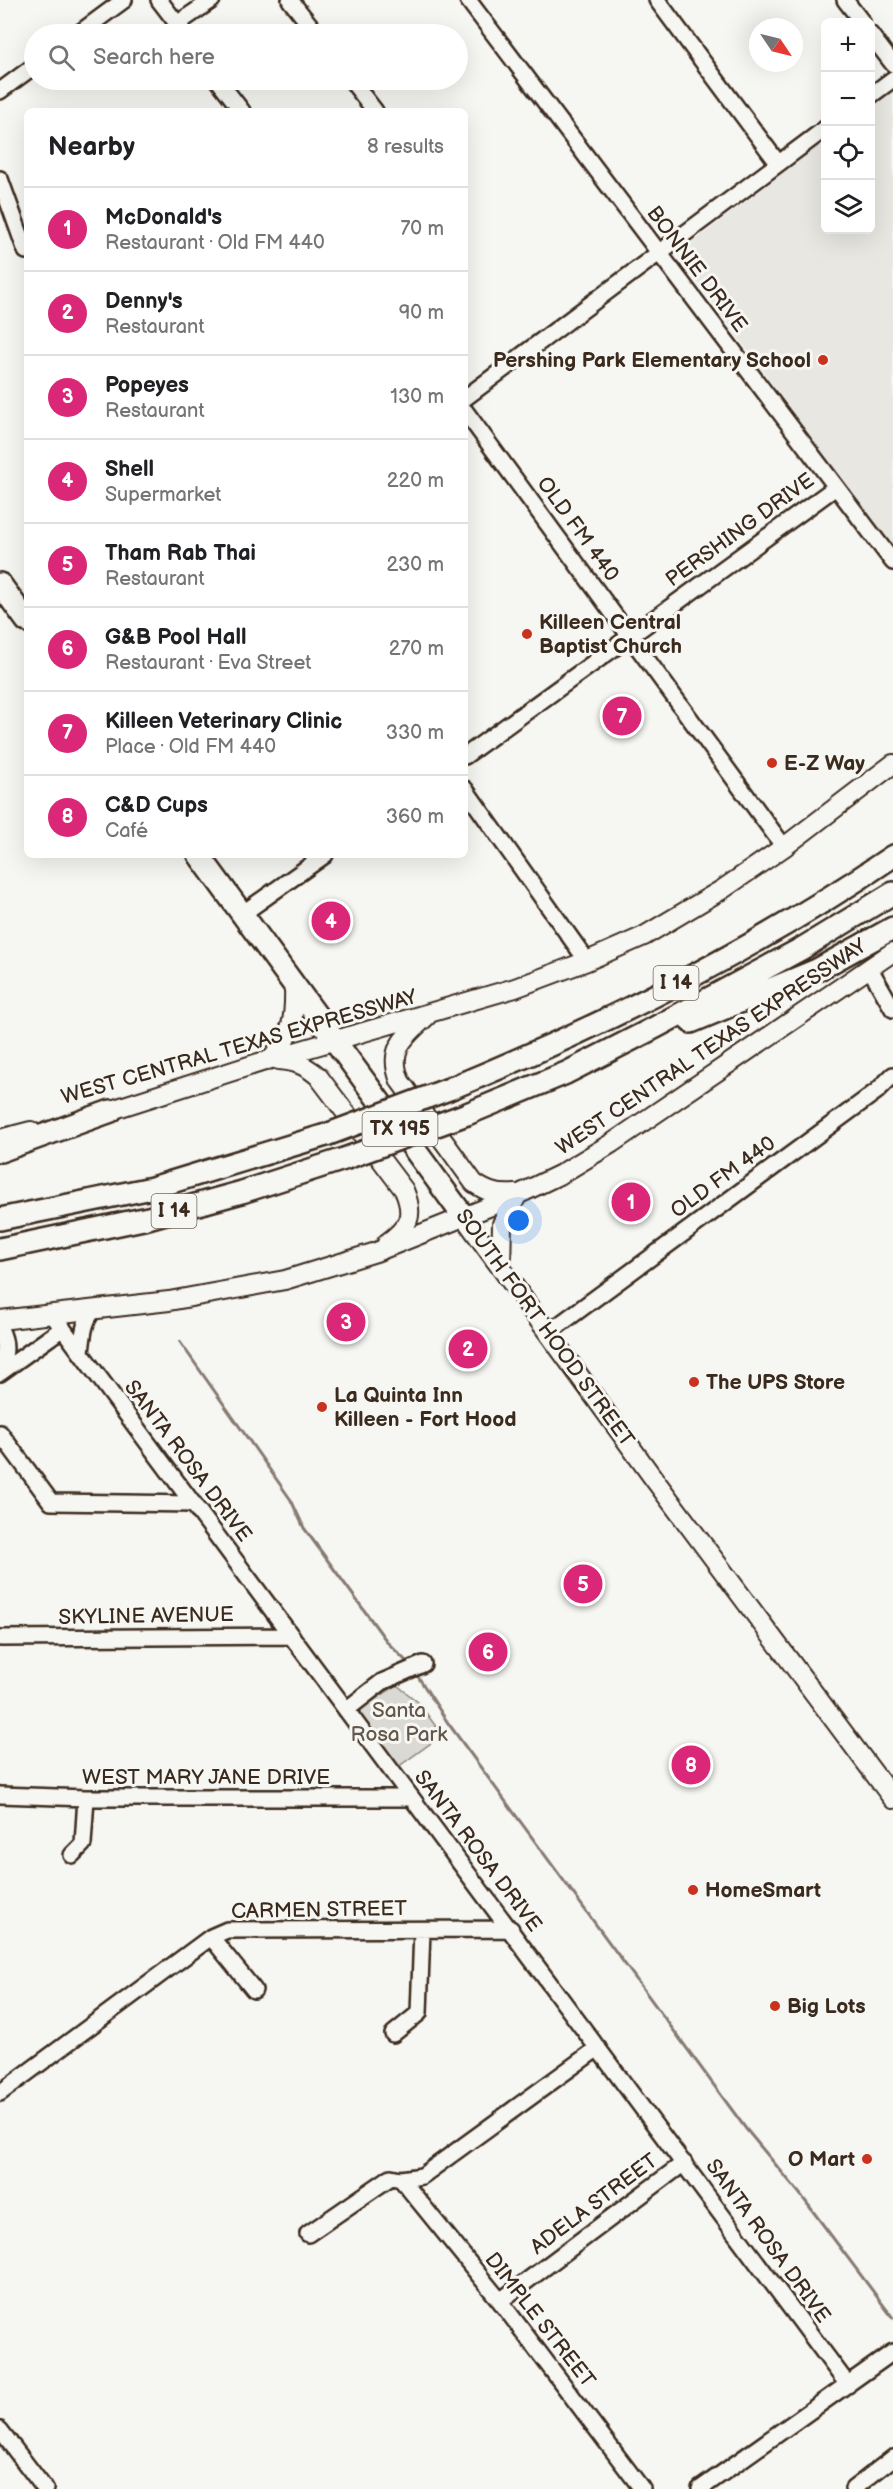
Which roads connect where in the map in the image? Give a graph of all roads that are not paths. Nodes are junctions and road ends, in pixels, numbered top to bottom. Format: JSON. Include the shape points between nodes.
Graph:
{"nodes":[{"id":1,"x":124,"y":0,"type":"edge"},
{"id":2,"x":159,"y":0,"type":"edge"},
{"id":3,"x":212,"y":0,"type":"edge"},
{"id":4,"x":290,"y":0,"type":"edge"},
{"id":5,"x":468,"y":0,"type":"edge"},
{"id":6,"x":657,"y":0,"type":"edge"},
{"id":7,"x":845,"y":0,"type":"edge"},
{"id":8,"x":859,"y":18,"type":"edge"},
{"id":9,"x":92,"y":24,"type":"edge"},
{"id":10,"x":177,"y":24,"type":"edge"},
{"id":11,"x":186,"y":24,"type":"edge"},
{"id":12,"x":309,"y":24,"type":"edge"},
{"id":13,"x":875,"y":41,"type":"edge"},
{"id":14,"x":893,"y":64,"type":"edge"},
{"id":15,"x":24,"y":73,"type":"edge"},
{"id":16,"x":893,"y":79,"type":"edge"},
{"id":17,"x":226,"y":90,"type":"edge"},
{"id":18,"x":359,"y":90,"type":"edge"},
{"id":19,"x":0,"y":91,"type":"edge"},
{"id":20,"x":875,"y":92,"type":"edge"},
{"id":21,"x":240,"y":108,"type":"edge"},
{"id":22,"x":373,"y":108,"type":"edge"},
{"id":23,"x":821,"y":131,"type":"edge"},
{"id":24,"x":778,"y":163,"type":"junction"},
{"id":25,"x":0,"y":179,"type":"edge"},
{"id":26,"x":24,"y":245,"type":"edge"},
{"id":27,"x":659,"y":253,"type":"junction"},
{"id":28,"x":468,"y":396,"type":"edge"},
{"id":29,"x":468,"y":415,"type":"edge"},
{"id":30,"x":836,"y":487,"type":"junction"},
{"id":31,"x":893,"y":562,"type":"edge"},
{"id":32,"x":0,"y":584,"type":"edge"},
{"id":33,"x":24,"y":617,"type":"edge"},
{"id":34,"x":630,"y":635,"type":"junction"},
{"id":35,"x":468,"y":754,"type":"edge"},
{"id":36,"x":893,"y":764,"type":"edge"},
{"id":37,"x":468,"y":793,"type":"edge"},
{"id":38,"x":784,"y":847,"type":"junction"},
{"id":39,"x":893,"y":850,"type":"edge"},
{"id":40,"x":201,"y":858,"type":"edge"},
{"id":41,"x":322,"y":858,"type":"edge"},
{"id":42,"x":885,"y":862,"type":"edge"},
{"id":43,"x":893,"y":893,"type":"edge"},
{"id":44,"x":242,"y":914,"type":"junction"},
{"id":45,"x":893,"y":928,"type":"edge"},
{"id":46,"x":893,"y":952,"type":"edge"},
{"id":47,"x":586,"y":961,"type":"junction"},
{"id":48,"x":870,"y":969,"type":"junction"},
{"id":49,"x":294,"y":985,"type":"junction"},
{"id":50,"x":893,"y":1009,"type":"edge"},
{"id":51,"x":429,"y":1015,"type":"junction"},
{"id":52,"x":335,"y":1041,"type":"junction"},
{"id":53,"x":271,"y":1059,"type":"junction"},
{"id":54,"x":566,"y":1073,"type":"junction"},
{"id":55,"x":893,"y":1075,"type":"edge"},
{"id":56,"x":111,"y":1111,"type":"junction"},
{"id":57,"x":0,"y":1139,"type":"edge"},
{"id":58,"x":0,"y":1151,"type":"edge"},
{"id":59,"x":518,"y":1194,"type":"junction"},
{"id":60,"x":464,"y":1217,"type":"junction"},
{"id":61,"x":0,"y":1219,"type":"edge"},
{"id":62,"x":0,"y":1249,"type":"edge"},
{"id":63,"x":376,"y":1252,"type":"junction"},
{"id":64,"x":501,"y":1268,"type":"junction"},
{"id":65,"x":94,"y":1310,"type":"junction"},
{"id":66,"x":0,"y":1320,"type":"edge"},
{"id":67,"x":58,"y":1321,"type":"junction"},
{"id":68,"x":0,"y":1329,"type":"edge"},
{"id":69,"x":548,"y":1333,"type":"junction"},
{"id":70,"x":81,"y":1352,"type":"junction"},
{"id":71,"x":0,"y":1372,"type":"edge"},
{"id":72,"x":0,"y":1433,"type":"edge"},
{"id":73,"x":194,"y":1504,"type":"junction"},
{"id":74,"x":292,"y":1636,"type":"junction"},
{"id":75,"x":0,"y":1638,"type":"edge"},
{"id":76,"x":423,"y":1664,"type":"dead end"},
{"id":77,"x":346,"y":1710,"type":"junction"},
{"id":78,"x":0,"y":1795,"type":"edge"},
{"id":79,"x":86,"y":1798,"type":"junction"},
{"id":80,"x":411,"y":1798,"type":"junction"},
{"id":81,"x":893,"y":1799,"type":"edge"},
{"id":82,"x":72,"y":1855,"type":"dead end"},
{"id":83,"x":511,"y":1929,"type":"junction"},
{"id":84,"x":422,"y":1930,"type":"junction"},
{"id":85,"x":211,"y":1937,"type":"junction"},
{"id":86,"x":254,"y":1990,"type":"dead end"},
{"id":87,"x":393,"y":2034,"type":"dead end"},
{"id":88,"x":598,"y":2048,"type":"junction"},
{"id":89,"x":0,"y":2092,"type":"edge"},
{"id":90,"x":684,"y":2163,"type":"junction"},
{"id":91,"x":401,"y":2179,"type":"junction"},
{"id":92,"x":308,"y":2234,"type":"dead end"},
{"id":93,"x":500,"y":2301,"type":"junction"},
{"id":94,"x":893,"y":2352,"type":"edge"},
{"id":95,"x":848,"y":2385,"type":"junction"},
{"id":96,"x":0,"y":2430,"type":"edge"},
{"id":97,"x":893,"y":2458,"type":"edge"},
{"id":98,"x":45,"y":2489,"type":"edge"},
{"id":99,"x":642,"y":2489,"type":"edge"},
{"id":100,"x":700,"y":2489,"type":"edge"},
{"id":101,"x":853,"y":2489,"type":"edge"}],
"edges":[{"from":1,"to":9,"type":"street"},
{"from":2,"to":10,"type":"street"},
{"from":3,"to":11,"type":"street"},
{"from":4,"to":12,"type":"street"},
{"from":5,"to":27,"type":"street","name":"BONNIE DRIVE"},
{"from":6,"to":24,"type":"street"},
{"from":7,"to":8,"type":"street"},
{"from":13,"to":14,"type":"street"},
{"from":15,"to":19,"type":"street"},
{"from":16,"to":20,"type":"street"},
{"from":17,"to":21,"type":"street"},
{"from":18,"to":22,"type":"street"},
{"from":23,"to":24,"type":"street"},
{"from":24,"to":27,"type":"street"},
{"from":25,"to":26,"type":"street"},
{"from":27,"to":28,"type":"street"},
{"from":27,"to":30,"type":"street","name":"BONNIE DRIVE"},
{"from":29,"to":34,"type":"street","name":"OLD FM 440"},
{"from":30,"to":31,"type":"street","name":"BONNIE DRIVE"},
{"from":30,"to":34,"type":"street","name":"PERSHING DRIVE"},
{"from":32,"to":33,"type":"highway"},
{"from":34,"to":35,"type":"street","name":"PERSHING DRIVE"},
{"from":34,"to":38,"type":"street","name":"OLD FM 440"},
{"from":36,"to":38,"type":"main road","name":"WEST CENTRAL TEXAS EXPRESSWAY"},
{"from":37,"to":47,"type":"street"},
{"from":38,"to":47,"type":"main road","name":"WEST CENTRAL TEXAS EXPRESSWAY","via":[[680,916]]},
{"from":39,"to":42,"type":"highway"},
{"from":40,"to":44,"type":"highway","name":"SOUTH FORT HOOD STREET","number":"TX 195"},
{"from":41,"to":44,"type":"street"},
{"from":42,"to":61,"type":"highway","number":"I 14","bridge":true,"via":[[624,1011],[557,1044],[448,1089],[326,1134],[152,1188]]},
{"from":43,"to":54,"type":"highway","number":"I 14","via":[[763,970]]},
{"from":44,"to":49,"type":"highway","name":"SOUTH FORT HOOD STREET","number":"TX 195"},
{"from":45,"to":54,"type":"highway","via":[[817,970]]},
{"from":46,"to":48,"type":"main road","name":"WEST CENTRAL TEXAS EXPRESSWAY"},
{"from":47,"to":51,"type":"main road","name":"WEST CENTRAL TEXAS EXPRESSWAY"},
{"from":48,"to":50,"type":"street"},
{"from":48,"to":59,"type":"main road","name":"WEST CENTRAL TEXAS EXPRESSWAY","via":[[612,1143]]},
{"from":49,"to":52,"type":"highway","name":"SOUTH FORT HOOD STREET","number":"TX 195"},
{"from":49,"to":53,"type":"main road","via":[[295,1017],[288,1037]]},
{"from":51,"to":52,"type":"main road","name":"WEST CENTRAL TEXAS EXPRESSWAY"},
{"from":51,"to":59,"type":"main road","via":[[396,1052],[394,1067],[399,1081],[474,1183],[498,1195]]},
{"from":52,"to":53,"type":"main road","name":"WEST CENTRAL TEXAS EXPRESSWAY"},
{"from":52,"to":60,"type":"highway","name":"SOUTH FORT HOOD STREET","number":"TX 195"},
{"from":53,"to":56,"type":"main road","name":"WEST CENTRAL TEXAS EXPRESSWAY"},
{"from":53,"to":63,"type":"main road","via":[[307,1066],[318,1076],[404,1190],[410,1205],[409,1219],[402,1232]]},
{"from":54,"to":62,"type":"highway","number":"I 14","bridge":true,"via":[[467,1114],[242,1192],[148,1218]]},
{"from":55,"to":69,"type":"street","name":"OLD FM 440","via":[[877,1091]]},
{"from":56,"to":57,"type":"main road","name":"WEST CENTRAL TEXAS EXPRESSWAY"},
{"from":56,"to":58,"type":"highway"},
{"from":59,"to":60,"type":"main road","name":"WEST CENTRAL TEXAS EXPRESSWAY"},
{"from":59,"to":64,"type":"main road","via":[[502,1224]]},
{"from":60,"to":63,"type":"main road","name":"WEST CENTRAL TEXAS EXPRESSWAY"},
{"from":60,"to":64,"type":"main road","name":"SOUTH FORT HOOD STREET","number":"TX 195"},
{"from":63,"to":65,"type":"main road","name":"WEST CENTRAL TEXAS EXPRESSWAY","via":[[285,1280]]},
{"from":64,"to":69,"type":"main road","name":"SOUTH FORT HOOD STREET","number":"TX 195"},
{"from":65,"to":67,"type":"main road","name":"WEST CENTRAL TEXAS EXPRESSWAY"},
{"from":65,"to":70,"type":"street","via":[[88,1315]]},
{"from":66,"to":67,"type":"main road","name":"WEST CENTRAL TEXAS EXPRESSWAY"},
{"from":67,"to":70,"type":"street","name":"SANTA ROSA DRIVE"},
{"from":67,"to":71,"type":"street"},
{"from":68,"to":71,"type":"street","via":[[5,1339]]},
{"from":69,"to":81,"type":"main road","name":"SOUTH FORT HOOD STREET","number":"TX 195"},
{"from":70,"to":73,"type":"street","name":"SANTA ROSA DRIVE"},
{"from":72,"to":73,"type":"street","via":[[51,1502]]},
{"from":73,"to":74,"type":"street","name":"SANTA ROSA DRIVE"},
{"from":74,"to":75,"type":"street","name":"SKYLINE AVENUE"},
{"from":74,"to":77,"type":"street","name":"SANTA ROSA DRIVE"},
{"from":76,"to":77,"type":"street","via":[[382,1682]]},
{"from":77,"to":80,"type":"street","name":"SANTA ROSA DRIVE"},
{"from":78,"to":79,"type":"street","name":"WEST MARY JANE DRIVE"},
{"from":79,"to":80,"type":"street","name":"WEST MARY JANE DRIVE"},
{"from":79,"to":82,"type":"street","via":[[83,1844]]},
{"from":80,"to":83,"type":"street","name":"SANTA ROSA DRIVE"},
{"from":83,"to":84,"type":"street","name":"CARMEN STREET"},
{"from":83,"to":88,"type":"street","name":"SANTA ROSA DRIVE"},
{"from":84,"to":85,"type":"street","name":"CARMEN STREET","via":[[227,1930]]},
{"from":84,"to":87,"type":"street","via":[[419,2013]]},
{"from":85,"to":86,"type":"street"},
{"from":85,"to":89,"type":"street","name":"CARMEN STREET"},
{"from":88,"to":90,"type":"street","name":"SANTA ROSA DRIVE"},
{"from":88,"to":91,"type":"street","via":[[422,2176]]},
{"from":90,"to":93,"type":"street","name":"ADELA STREET"},
{"from":90,"to":95,"type":"street","name":"SANTA ROSA DRIVE"},
{"from":91,"to":92,"type":"street","via":[[391,2177]]},
{"from":91,"to":93,"type":"street","name":"DIMPLE STREET"},
{"from":93,"to":99,"type":"street","name":"DIMPLE STREET"},
{"from":94,"to":95,"type":"street"},
{"from":95,"to":100,"type":"street"},
{"from":96,"to":98,"type":"street"},
{"from":97,"to":101,"type":"street"}]}
